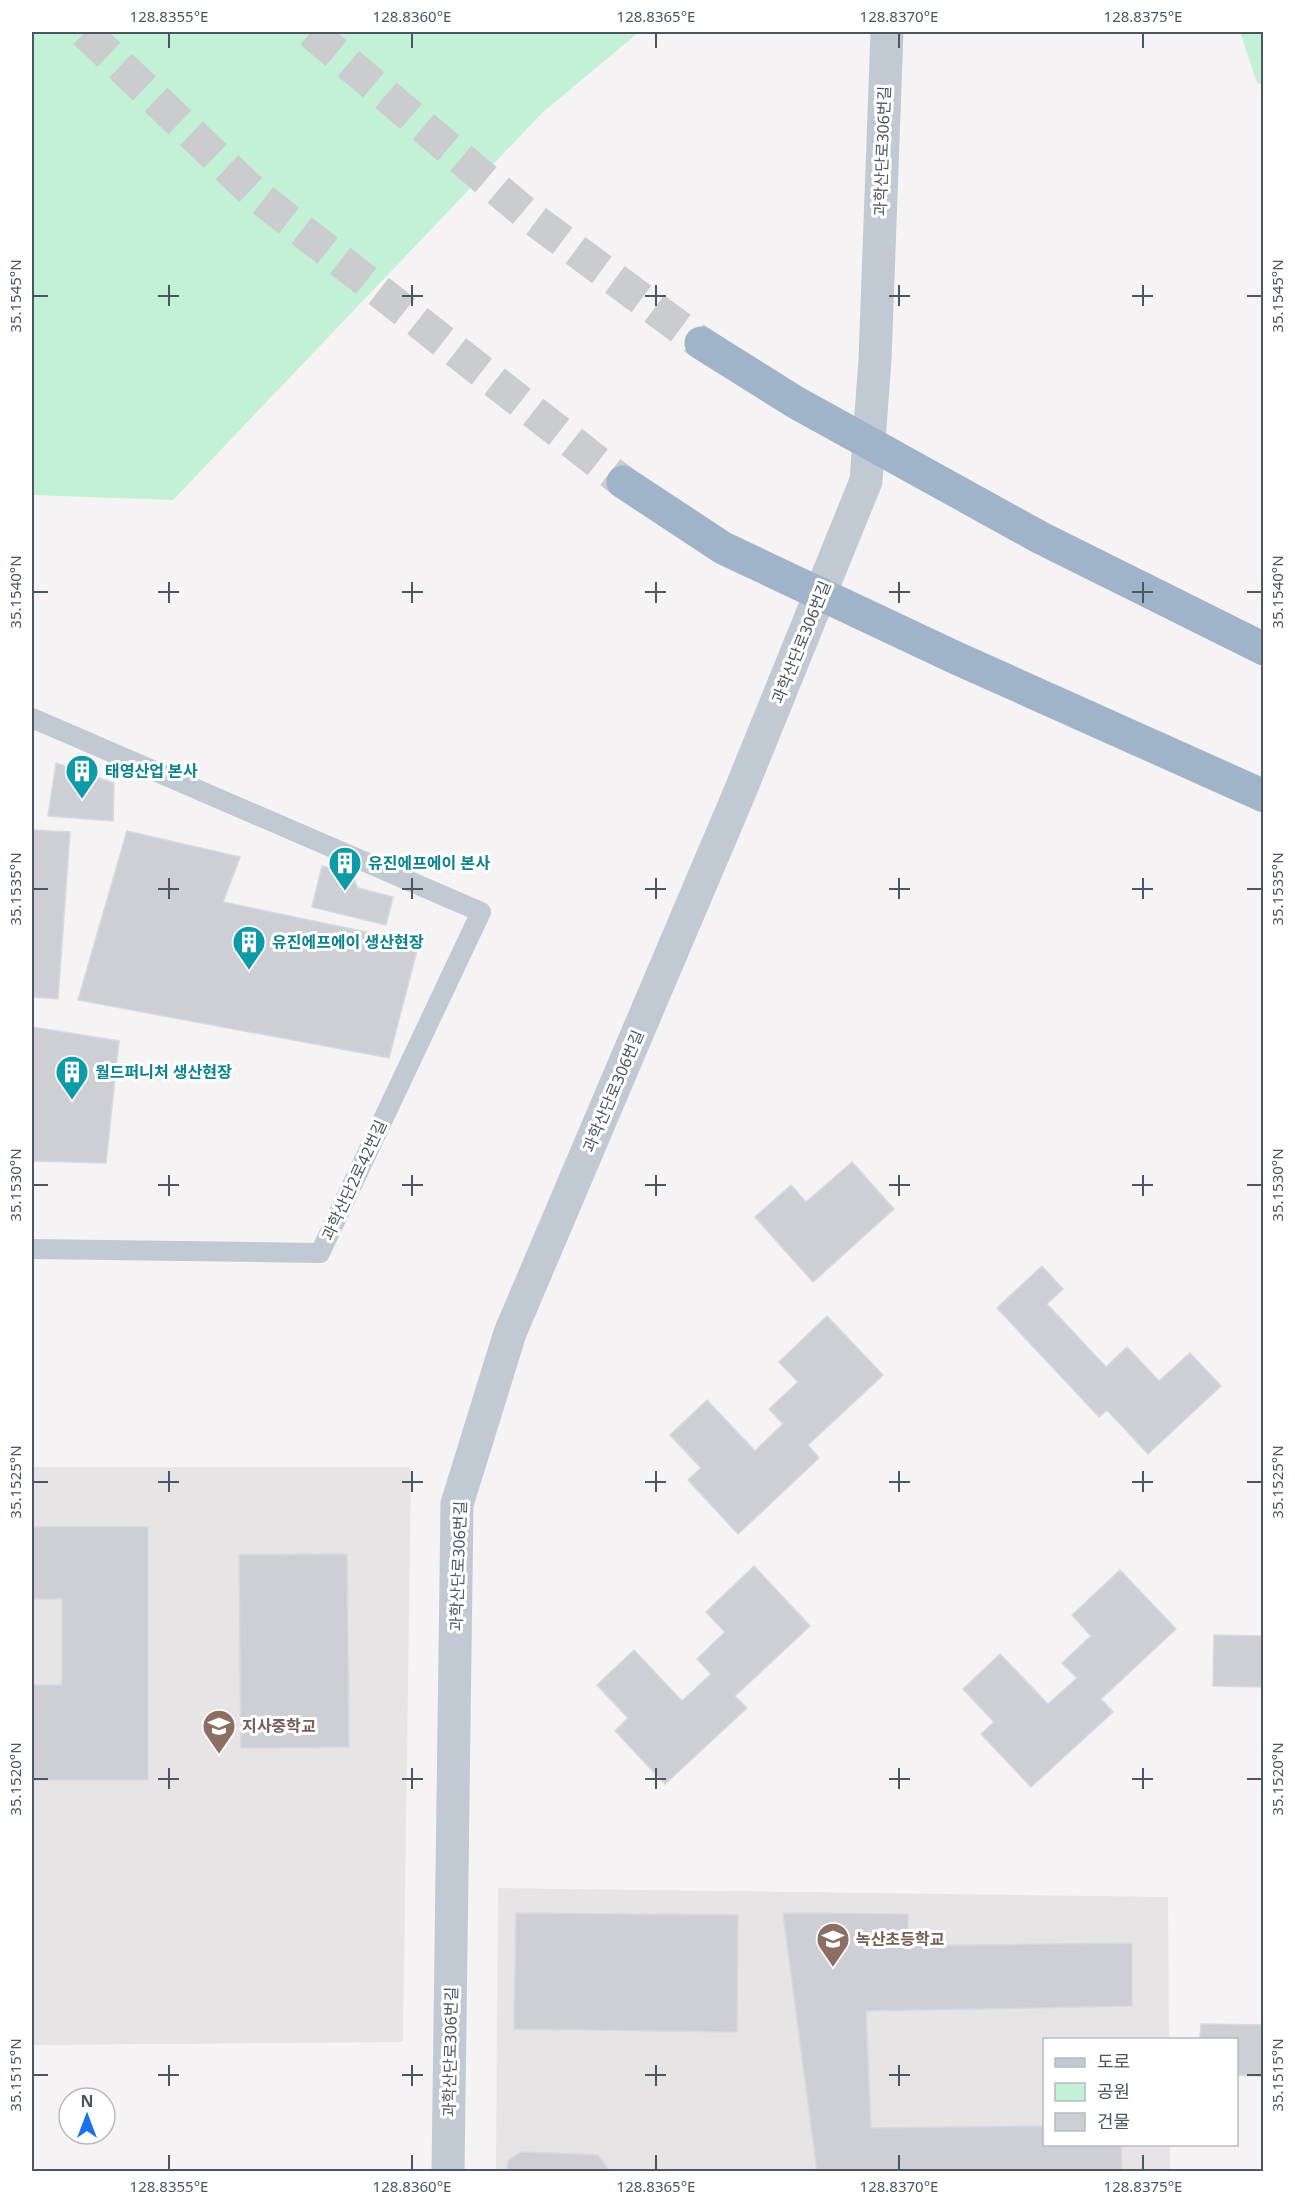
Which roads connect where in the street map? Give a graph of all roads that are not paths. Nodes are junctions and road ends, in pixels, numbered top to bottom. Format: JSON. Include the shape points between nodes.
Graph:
{"nodes":[{"id":1,"x":887,"y":32,"type":"edge"},
{"id":2,"x":701,"y":343,"type":"tunnel mouth"},
{"id":3,"x":622,"y":483,"type":"tunnel mouth"},
{"id":4,"x":1263,"y":649,"type":"edge"},
{"id":5,"x":32,"y":718,"type":"edge"},
{"id":6,"x":1263,"y":796,"type":"edge"},
{"id":7,"x":32,"y":1249,"type":"edge"},
{"id":8,"x":448,"y":2172,"type":"edge"}],
"edges":[{"from":1,"to":8,"type":"street","name":"과학산단로306번길","via":[[875,360],[866,481],[740,794],[510,1333],[457,1504]]},
{"from":2,"to":4,"type":"highway","via":[[795,402],[1041,538]]},
{"from":3,"to":6,"type":"highway","via":[[723,548]]},
{"from":5,"to":7,"type":"lane","name":"과학산단2로42번길","via":[[481,912],[320,1253]]}]}
